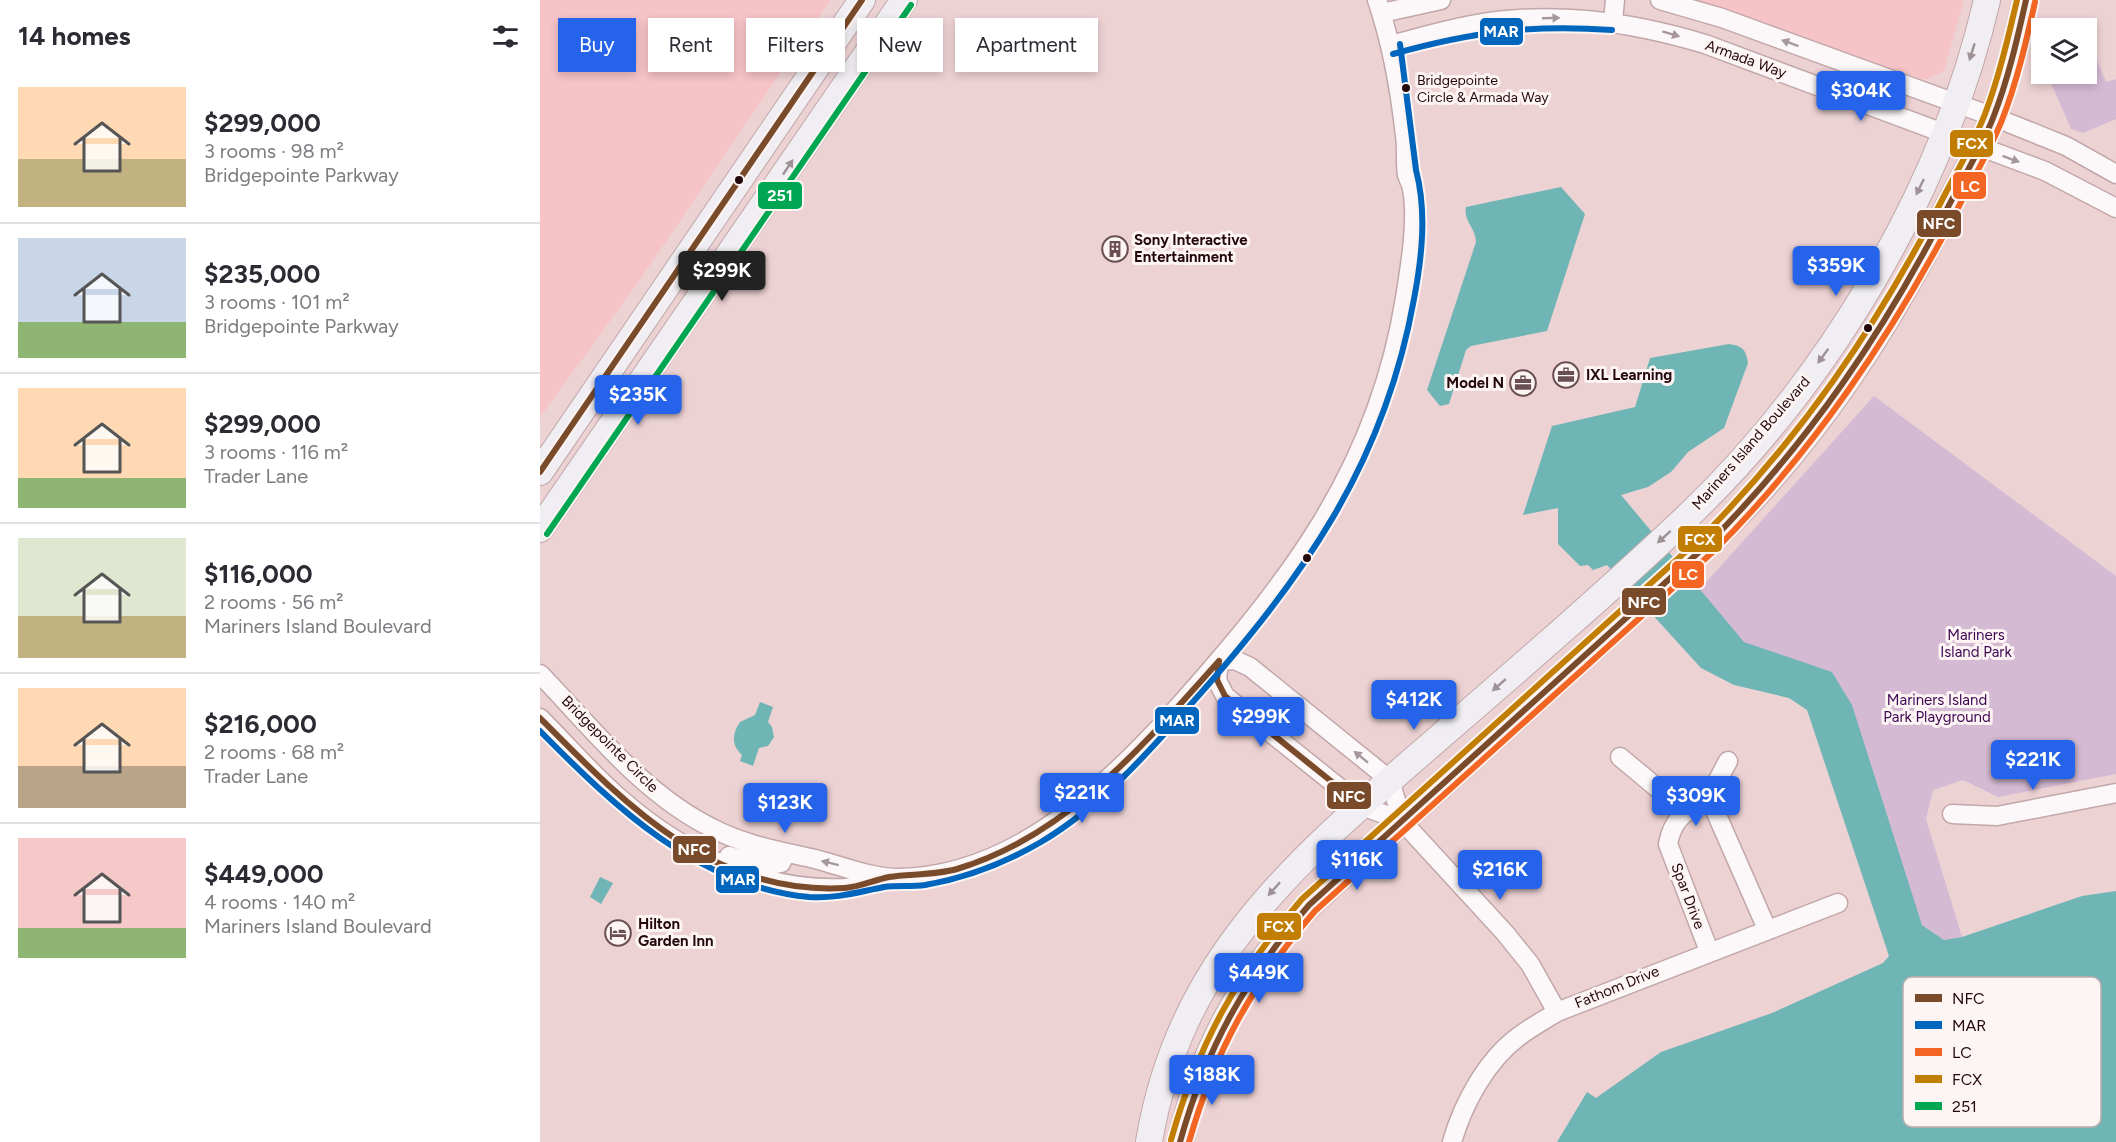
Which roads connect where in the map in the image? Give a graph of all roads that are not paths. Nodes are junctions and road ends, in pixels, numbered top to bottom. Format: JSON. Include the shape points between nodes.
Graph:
{"nodes":[{"id":1,"x":862,"y":0,"type":"edge"},
{"id":2,"x":904,"y":0,"type":"edge"},
{"id":3,"x":1441,"y":0,"type":"edge"},
{"id":4,"x":1615,"y":0,"type":"edge"},
{"id":5,"x":1660,"y":0,"type":"edge"},
{"id":6,"x":1987,"y":0,"type":"edge"},
{"id":7,"x":2026,"y":0,"type":"edge"},
{"id":8,"x":1379,"y":7,"type":"edge"},
{"id":9,"x":1613,"y":21,"type":"junction"},
{"id":10,"x":1390,"y":45,"type":"junction"},
{"id":11,"x":1956,"y":104,"type":"junction"},
{"id":12,"x":1994,"y":117,"type":"junction"},
{"id":13,"x":1945,"y":134,"type":"junction"},
{"id":14,"x":1980,"y":147,"type":"junction"},
{"id":15,"x":2116,"y":174,"type":"edge"},
{"id":16,"x":2116,"y":208,"type":"edge"},
{"id":17,"x":540,"y":472,"type":"edge"},
{"id":18,"x":540,"y":530,"type":"edge"},
{"id":19,"x":1219,"y":661,"type":"junction"},
{"id":20,"x":540,"y":674,"type":"edge"},
{"id":21,"x":540,"y":718,"type":"edge"},
{"id":22,"x":1620,"y":758,"type":"dead end"},
{"id":23,"x":1728,"y":760,"type":"dead end"},
{"id":24,"x":1390,"y":780,"type":"junction"},
{"id":25,"x":2116,"y":793,"type":"edge"},
{"id":26,"x":1709,"y":797,"type":"junction"},
{"id":27,"x":1362,"y":806,"type":"junction"},
{"id":28,"x":1686,"y":812,"type":"junction"},
{"id":29,"x":1952,"y":814,"type":"dead end"},
{"id":30,"x":645,"y":819,"type":"junction"},
{"id":31,"x":1402,"y":821,"type":"junction"},
{"id":32,"x":786,"y":853,"type":"junction"},
{"id":33,"x":887,"y":878,"type":"junction"},
{"id":34,"x":1838,"y":903,"type":"dead end"},
{"id":35,"x":1767,"y":929,"type":"junction"},
{"id":36,"x":1709,"y":951,"type":"junction"},
{"id":37,"x":1557,"y":1012,"type":"junction"},
{"id":38,"x":1149,"y":1142,"type":"edge"},
{"id":39,"x":1180,"y":1142,"type":"edge"},
{"id":40,"x":1452,"y":1142,"type":"edge"}],
"edges":[{"from":1,"to":17,"type":"main road"},
{"from":18,"to":2,"type":"main road","one_way":true},
{"from":3,"to":8,"type":"street"},
{"from":4,"to":9,"type":"street"},
{"from":11,"to":5,"type":"street","name":"Armada Way","one_way":true,"via":[[1722,18]]},
{"from":6,"to":11,"type":"main road","name":"Mariners Island Boulevard","one_way":true},
{"from":7,"to":12,"type":"main road"},
{"from":8,"to":10,"type":"street","name":"Bridgepointe Circle"},
{"from":10,"to":9,"type":"street","name":"Armada Way","one_way":true,"via":[[1471,25],[1518,19]]},
{"from":9,"to":13,"type":"street","name":"Armada Way","one_way":true,"via":[[1705,44]]},
{"from":10,"to":19,"type":"street","name":"Bridgepointe Circle","via":[[1413,207],[1407,285],[1389,372],[1362,450],[1331,508],[1265,604]]},
{"from":11,"to":12,"type":"street","name":"Armada Way"},
{"from":11,"to":13,"type":"main road","name":"Mariners Island Boulevard"},
{"from":12,"to":14,"type":"main road"},
{"from":12,"to":15,"type":"street","name":"Armada Way","via":[[2066,146]]},
{"from":13,"to":14,"type":"street","name":"Armada Way"},
{"from":13,"to":24,"type":"main road","name":"Mariners Island Boulevard","one_way":true,"via":[[1897,235],[1834,342],[1793,398],[1689,514]]},
{"from":14,"to":16,"type":"street","name":"Armada Way","one_way":true,"via":[[2045,171]]},
{"from":14,"to":31,"type":"main road","via":[[1924,257],[1872,345],[1822,418],[1762,491]]},
{"from":24,"to":19,"type":"street","one_way":true,"via":[[1250,667],[1235,660]]},
{"from":19,"to":27,"type":"street","via":[[1217,680],[1225,696]]},
{"from":19,"to":33,"type":"street","name":"Bridgepointe Circle","via":[[1130,758],[1041,831],[1009,849],[964,866],[918,877]]},
{"from":20,"to":32,"type":"street","name":"Bridgepointe Circle","via":[[643,780],[676,807],[712,829]]},
{"from":21,"to":30,"type":"street","name":"Bridgepointe Circle"},
{"from":22,"to":28,"type":"street"},
{"from":23,"to":26,"type":"street","name":"Spar Drive"},
{"from":24,"to":27,"type":"main road","name":"Mariners Island Boulevard"},
{"from":24,"to":31,"type":"street"},
{"from":25,"to":29,"type":"street","via":[[1997,816]]},
{"from":26,"to":28,"type":"street","name":"Spar Drive"},
{"from":26,"to":35,"type":"street"},
{"from":27,"to":31,"type":"street"},
{"from":27,"to":38,"type":"main road","name":"Mariners Island Boulevard","one_way":true,"via":[[1286,875],[1221,956],[1174,1046]]},
{"from":28,"to":36,"type":"street","name":"Spar Drive","via":[[1671,827],[1668,844]]},
{"from":30,"to":32,"type":"street","via":[[734,858],[766,866],[781,863]]},
{"from":30,"to":33,"type":"street","name":"Bridgepointe Circle","via":[[698,854],[749,875],[796,885],[846,888]]},
{"from":31,"to":37,"type":"street","via":[[1530,964]]},
{"from":31,"to":39,"type":"main road","via":[[1309,905],[1251,976],[1206,1058]]},
{"from":33,"to":32,"type":"street","name":"Bridgepointe Circle","one_way":true},
{"from":34,"to":35,"type":"street","name":"Fathom Drive"},
{"from":35,"to":36,"type":"street","name":"Fathom Drive"},
{"from":36,"to":37,"type":"street","name":"Fathom Drive"},
{"from":37,"to":40,"type":"street","name":"Fathom Drive","via":[[1516,1038],[1491,1062]]}]}
